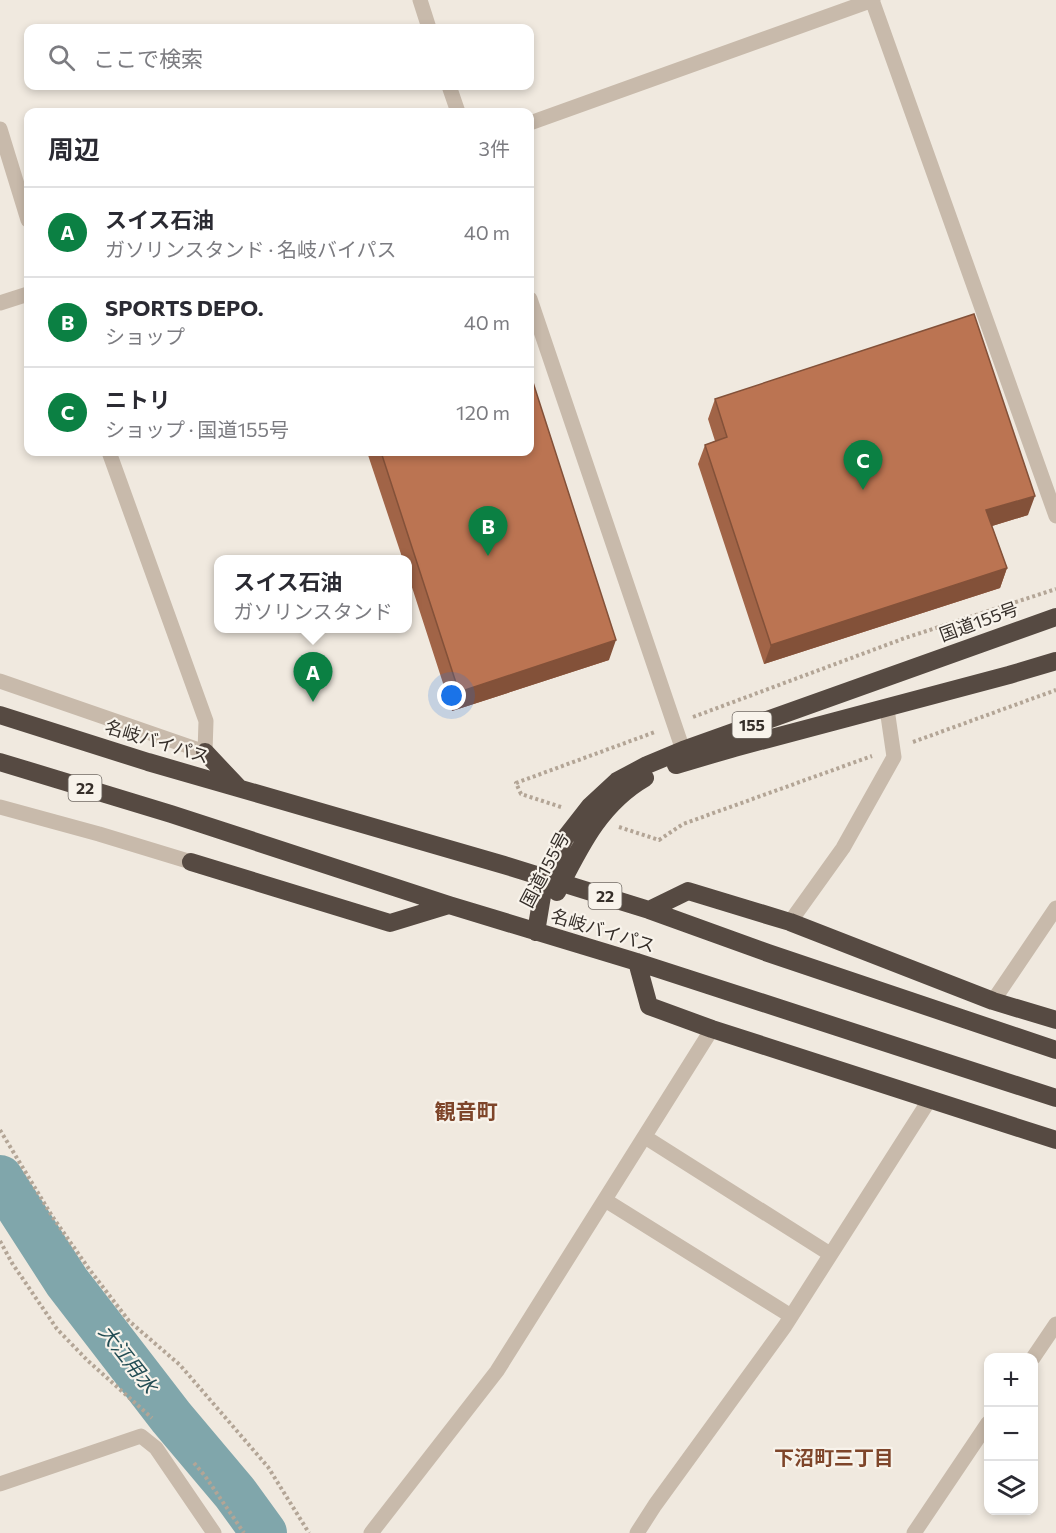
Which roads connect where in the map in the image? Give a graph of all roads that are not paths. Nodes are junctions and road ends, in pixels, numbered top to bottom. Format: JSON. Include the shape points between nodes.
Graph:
{"nodes":[{"id":1,"x":420,"y":0,"type":"edge"},
{"id":2,"x":872,"y":0,"type":"edge"},
{"id":3,"x":428,"y":24,"type":"edge"},
{"id":4,"x":450,"y":90,"type":"edge"},
{"id":5,"x":457,"y":108,"type":"edge"},
{"id":6,"x":534,"y":122,"type":"edge"},
{"id":7,"x":0,"y":129,"type":"edge"},
{"id":8,"x":24,"y":207,"type":"edge"},
{"id":9,"x":24,"y":295,"type":"edge"},
{"id":10,"x":0,"y":303,"type":"edge"},
{"id":11,"x":534,"y":311,"type":"edge"},
{"id":12,"x":110,"y":456,"type":"edge"},
{"id":13,"x":1056,"y":516,"type":"edge"},
{"id":14,"x":1056,"y":617,"type":"edge"},
{"id":15,"x":1056,"y":661,"type":"edge"},
{"id":16,"x":0,"y":681,"type":"edge"},
{"id":17,"x":886,"y":709,"type":"junction"},
{"id":18,"x":0,"y":715,"type":"edge"},
{"id":19,"x":682,"y":750,"type":"junction"},
{"id":20,"x":205,"y":752,"type":"junction"},
{"id":21,"x":0,"y":762,"type":"edge"},
{"id":22,"x":238,"y":787,"type":"junction"},
{"id":23,"x":0,"y":807,"type":"edge"},
{"id":24,"x":591,"y":817,"type":"junction"},
{"id":25,"x":191,"y":862,"type":"joint"},
{"id":26,"x":553,"y":880,"type":"junction"},
{"id":27,"x":448,"y":904,"type":"junction"},
{"id":28,"x":1056,"y":908,"type":"edge"},
{"id":29,"x":649,"y":910,"type":"junction"},
{"id":30,"x":790,"y":922,"type":"junction"},
{"id":31,"x":536,"y":932,"type":"junction"},
{"id":32,"x":637,"y":962,"type":"junction"},
{"id":33,"x":993,"y":1001,"type":"junction"},
{"id":34,"x":1056,"y":1020,"type":"edge"},
{"id":35,"x":712,"y":1029,"type":"junction"},
{"id":36,"x":1056,"y":1050,"type":"edge"},
{"id":37,"x":1056,"y":1098,"type":"edge"},
{"id":38,"x":930,"y":1099,"type":"junction"},
{"id":39,"x":645,"y":1137,"type":"junction"},
{"id":40,"x":1056,"y":1140,"type":"edge"},
{"id":41,"x":605,"y":1200,"type":"junction"},
{"id":42,"x":830,"y":1254,"type":"junction"},
{"id":43,"x":791,"y":1316,"type":"junction"},
{"id":44,"x":1056,"y":1323,"type":"edge"},
{"id":45,"x":1036,"y":1353,"type":"edge"},
{"id":46,"x":984,"y":1429,"type":"edge"},
{"id":47,"x":0,"y":1484,"type":"edge"},
{"id":48,"x":213,"y":1533,"type":"edge"},
{"id":49,"x":371,"y":1533,"type":"edge"},
{"id":50,"x":637,"y":1533,"type":"edge"},
{"id":51,"x":914,"y":1533,"type":"edge"}],
"edges":[{"from":1,"to":3,"type":"street"},
{"from":2,"to":6,"type":"street"},
{"from":2,"to":13,"type":"street"},
{"from":4,"to":5,"type":"street"},
{"from":7,"to":8,"type":"street"},
{"from":9,"to":10,"type":"street"},
{"from":11,"to":19,"type":"street"},
{"from":12,"to":20,"type":"street","via":[[206,721]]},
{"from":14,"to":19,"type":"highway","name":"国道155号","number":"155"},
{"from":15,"to":17,"type":"highway","name":"国道155号","number":"155"},
{"from":16,"to":20,"type":"street"},
{"from":17,"to":24,"type":"highway","name":"国道155号","number":"155","via":[[686,761],[629,787]]},
{"from":17,"to":30,"type":"street","via":[[894,757],[843,848]]},
{"from":18,"to":22,"type":"highway","name":"名岐バイパス","number":"22"},
{"from":19,"to":24,"type":"highway","name":"国道155号","number":"155","via":[[616,781],[590,806]]},
{"from":20,"to":22,"type":"highway"},
{"from":21,"to":27,"type":"highway","name":"名岐バイパス","number":"22"},
{"from":22,"to":26,"type":"highway","name":"名岐バイパス","number":"22"},
{"from":23,"to":25,"type":"street"},
{"from":24,"to":26,"type":"highway","name":"国道155号","number":"155","via":[[589,833]]},
{"from":25,"to":27,"type":"highway","via":[[390,923]]},
{"from":26,"to":29,"type":"highway","name":"名岐バイパス","number":"22"},
{"from":26,"to":31,"type":"highway","name":"国道155号","number":"155"},
{"from":27,"to":31,"type":"highway","name":"名岐バイパス","number":"22"},
{"from":28,"to":33,"type":"street"},
{"from":29,"to":30,"type":"highway","via":[[688,891]]},
{"from":29,"to":36,"type":"highway","name":"名岐バイパス","number":"22"},
{"from":30,"to":33,"type":"highway"},
{"from":31,"to":32,"type":"highway","name":"名岐バイパス","number":"22"},
{"from":32,"to":35,"type":"highway","via":[[649,1006]]},
{"from":32,"to":37,"type":"highway","name":"名岐バイパス","number":"22"},
{"from":33,"to":34,"type":"highway"},
{"from":35,"to":38,"type":"highway"},
{"from":35,"to":39,"type":"street"},
{"from":38,"to":40,"type":"highway"},
{"from":38,"to":42,"type":"street"},
{"from":39,"to":41,"type":"street"},
{"from":39,"to":42,"type":"street"},
{"from":41,"to":43,"type":"street"},
{"from":41,"to":49,"type":"street","via":[[497,1371]]},
{"from":42,"to":43,"type":"street"},
{"from":43,"to":50,"type":"street"},
{"from":44,"to":45,"type":"street"},
{"from":46,"to":51,"type":"street"},
{"from":47,"to":48,"type":"street","via":[[141,1436],[156,1448]]}]}
